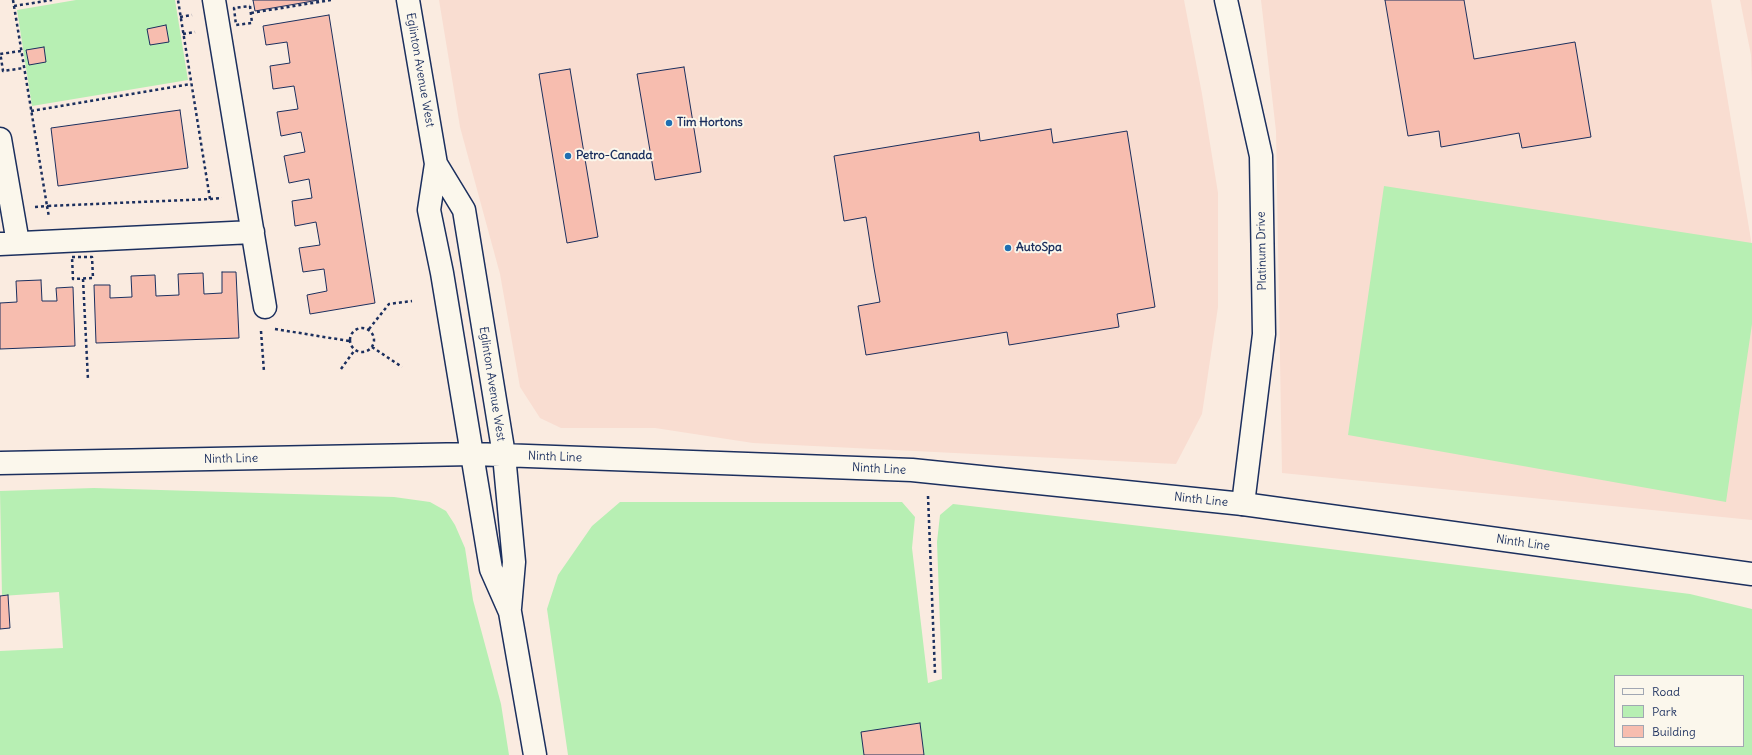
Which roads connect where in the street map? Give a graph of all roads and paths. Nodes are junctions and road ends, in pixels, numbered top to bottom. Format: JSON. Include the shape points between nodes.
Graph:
{"nodes":[{"id":1,"x":13,"y":0,"type":"edge"},
{"id":2,"x":52,"y":0,"type":"edge"},
{"id":3,"x":178,"y":0,"type":"edge"},
{"id":4,"x":214,"y":0,"type":"edge"},
{"id":5,"x":330,"y":0,"type":"edge"},
{"id":6,"x":408,"y":0,"type":"edge"},
{"id":7,"x":1226,"y":0,"type":"edge"},
{"id":8,"x":14,"y":6,"type":"junction"},
{"id":9,"x":251,"y":14,"type":"dead end"},
{"id":10,"x":22,"y":51,"type":"junction"},
{"id":11,"x":0,"y":59,"type":"edge"},
{"id":12,"x":24,"y":68,"type":"junction"},
{"id":13,"x":192,"y":84,"type":"junction"},
{"id":14,"x":32,"y":111,"type":"junction"},
{"id":15,"x":0,"y":139,"type":"edge"},
{"id":16,"x":436,"y":164,"type":"junction"},
{"id":17,"x":253,"y":232,"type":"junction"},
{"id":18,"x":9,"y":243,"type":"edge"},
{"id":19,"x":83,"y":279,"type":"junction"},
{"id":20,"x":412,"y":301,"type":"dead end"},
{"id":21,"x":265,"y":307,"type":"dead end"},
{"id":22,"x":268,"y":328,"type":"dead end"},
{"id":23,"x":369,"y":329,"type":"junction"},
{"id":24,"x":349,"y":341,"type":"junction"},
{"id":25,"x":372,"y":348,"type":"junction"},
{"id":26,"x":354,"y":351,"type":"junction"},
{"id":27,"x":402,"y":367,"type":"dead end"},
{"id":28,"x":341,"y":369,"type":"dead end"},
{"id":29,"x":88,"y":380,"type":"dead end"},
{"id":30,"x":473,"y":454,"type":"junction"},
{"id":31,"x":504,"y":455,"type":"junction"},
{"id":32,"x":0,"y":463,"type":"edge"},
{"id":33,"x":927,"y":472,"type":"junction"},
{"id":34,"x":1243,"y":504,"type":"junction"},
{"id":35,"x":1752,"y":574,"type":"edge"},
{"id":36,"x":510,"y":612,"type":"junction"},
{"id":37,"x":935,"y":673,"type":"dead end"},
{"id":38,"x":535,"y":755,"type":"edge"}],
"edges":[{"from":1,"to":8,"type":"path"},
{"from":2,"to":8,"type":"path"},
{"from":3,"to":13,"type":"path"},
{"from":4,"to":17,"type":"main road"},
{"from":5,"to":9,"type":"path"},
{"from":6,"to":16,"type":"main road","name":"Eglinton Avenue West"},
{"from":7,"to":34,"type":"main road","name":"Platinum Drive","via":[[1261,156],[1264,334]]},
{"from":8,"to":10,"type":"path"},
{"from":10,"to":11,"type":"path","via":[[0,54]]},
{"from":10,"to":12,"type":"path"},
{"from":11,"to":12,"type":"path","via":[[4,71]]},
{"from":12,"to":14,"type":"path"},
{"from":13,"to":14,"type":"path"},
{"from":13,"to":14,"type":"path","via":[[210,198],[47,206]]},
{"from":15,"to":18,"type":"main road"},
{"from":16,"to":30,"type":"main road","name":"Eglinton Avenue West","via":[[429,210]]},
{"from":16,"to":31,"type":"main road","name":"Eglinton Avenue West","via":[[464,210]]},
{"from":17,"to":18,"type":"main road"},
{"from":17,"to":21,"type":"main road"},
{"from":19,"to":19,"type":"path","via":[[73,279],[72,257],[92,257],[93,278]]},
{"from":19,"to":29,"type":"path"},
{"from":20,"to":23,"type":"path","via":[[389,304]]},
{"from":22,"to":24,"type":"path"},
{"from":23,"to":24,"type":"path","via":[[360,327],[352,331]]},
{"from":23,"to":25,"type":"path","via":[[375,338]]},
{"from":24,"to":26,"type":"path"},
{"from":25,"to":26,"type":"path","via":[[364,353]]},
{"from":25,"to":27,"type":"path"},
{"from":26,"to":28,"type":"path"},
{"from":30,"to":31,"type":"main road","name":"Ninth Line"},
{"from":30,"to":32,"type":"main road","name":"Ninth Line"},
{"from":30,"to":36,"type":"main road","name":"Eglinton Avenue West","via":[[491,569]]},
{"from":31,"to":33,"type":"main road","name":"Ninth Line"},
{"from":31,"to":36,"type":"main road","name":"Eglinton Avenue West","via":[[514,562]]},
{"from":33,"to":34,"type":"main road","name":"Ninth Line"},
{"from":33,"to":37,"type":"path"},
{"from":34,"to":35,"type":"main road","name":"Ninth Line"},
{"from":36,"to":38,"type":"main road","name":"Eglinton Avenue West"}]}
